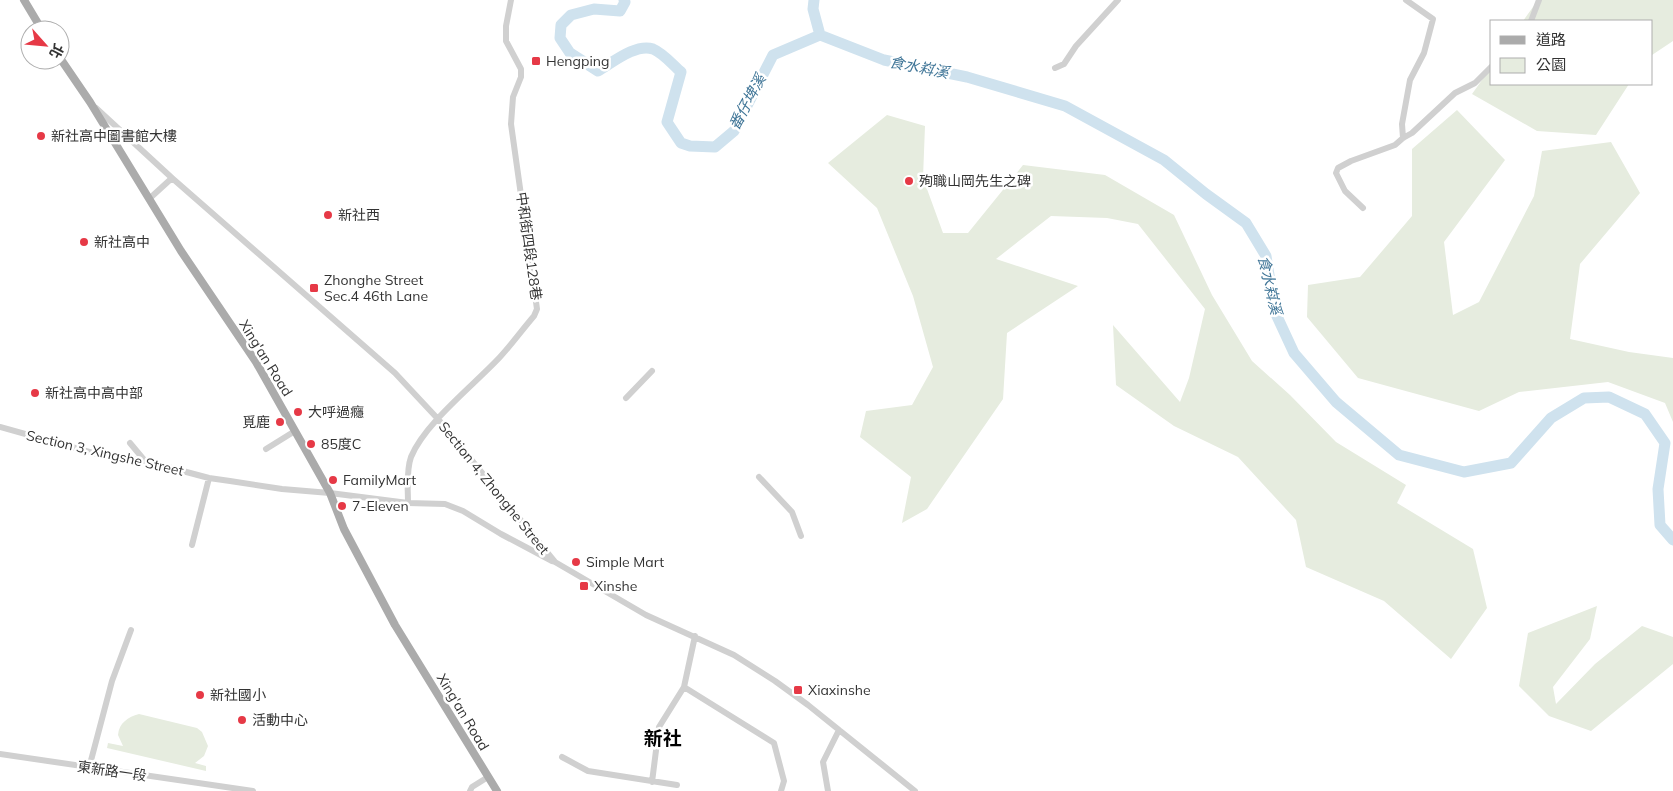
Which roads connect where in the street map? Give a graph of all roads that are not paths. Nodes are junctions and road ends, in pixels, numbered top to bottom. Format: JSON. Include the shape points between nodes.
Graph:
{"nodes":[{"id":1,"x":24,"y":0,"type":"edge"},
{"id":2,"x":511,"y":0,"type":"edge"},
{"id":3,"x":1118,"y":0,"type":"edge"},
{"id":4,"x":1406,"y":0,"type":"edge"},
{"id":5,"x":1539,"y":0,"type":"edge"},
{"id":6,"x":36,"y":20,"type":"edge"},
{"id":7,"x":1531,"y":20,"type":"edge"},
{"id":8,"x":1055,"y":68,"type":"dead end"},
{"id":9,"x":1490,"y":68,"type":"edge"},
{"id":10,"x":68,"y":70,"type":"edge"},
{"id":11,"x":90,"y":102,"type":"junction"},
{"id":12,"x":1403,"y":138,"type":"junction"},
{"id":13,"x":172,"y":178,"type":"junction"},
{"id":14,"x":150,"y":199,"type":"junction"},
{"id":15,"x":1363,"y":208,"type":"dead end"},
{"id":16,"x":652,"y":370,"type":"dead end"},
{"id":17,"x":626,"y":398,"type":"dead end"},
{"id":18,"x":438,"y":419,"type":"junction"},
{"id":19,"x":0,"y":427,"type":"edge"},
{"id":20,"x":294,"y":430,"type":"junction"},
{"id":21,"x":130,"y":443,"type":"dead end"},
{"id":22,"x":266,"y":449,"type":"dead end"},
{"id":23,"x":145,"y":461,"type":"junction"},
{"id":24,"x":759,"y":477,"type":"dead end"},
{"id":25,"x":209,"y":478,"type":"junction"},
{"id":26,"x":330,"y":493,"type":"junction"},
{"id":27,"x":408,"y":503,"type":"junction"},
{"id":28,"x":801,"y":536,"type":"dead end"},
{"id":29,"x":192,"y":545,"type":"dead end"},
{"id":30,"x":555,"y":562,"type":"junction"},
{"id":31,"x":131,"y":630,"type":"dead end"},
{"id":32,"x":695,"y":636,"type":"junction"},
{"id":33,"x":684,"y":687,"type":"junction"},
{"id":34,"x":839,"y":730,"type":"junction"},
{"id":35,"x":0,"y":754,"type":"edge"},
{"id":36,"x":562,"y":756,"type":"dead end"},
{"id":37,"x":89,"y":768,"type":"junction"},
{"id":38,"x":488,"y":776,"type":"junction"},
{"id":39,"x":652,"y":782,"type":"junction"},
{"id":40,"x":677,"y":785,"type":"dead end"},
{"id":41,"x":253,"y":791,"type":"edge"},
{"id":42,"x":470,"y":791,"type":"edge"},
{"id":43,"x":497,"y":791,"type":"edge"},
{"id":44,"x":780,"y":791,"type":"edge"},
{"id":45,"x":828,"y":791,"type":"edge"},
{"id":46,"x":915,"y":791,"type":"edge"}],
"edges":[{"from":1,"to":6,"type":"main road"},
{"from":2,"to":18,"type":"street","name":"中和街四段128巷","via":[[506,41],[521,69],[513,97],[511,124],[538,309],[500,357]]},
{"from":3,"to":8,"type":"street","via":[[1064,64]]},
{"from":4,"to":12,"type":"street","via":[[1433,19],[1424,53],[1410,80],[1402,124]]},
{"from":5,"to":7,"type":"street"},
{"from":9,"to":12,"type":"street","via":[[1475,83],[1455,93],[1412,134]]},
{"from":10,"to":11,"type":"main road","name":"Xing'an Road"},
{"from":11,"to":13,"type":"street","name":"Section 4, Zhonghe Street"},
{"from":11,"to":14,"type":"main road","name":"Xing'an Road"},
{"from":12,"to":15,"type":"street","via":[[1395,145],[1338,168],[1336,173],[1345,191]]},
{"from":13,"to":14,"type":"street"},
{"from":13,"to":18,"type":"street","name":"Section 4, Zhonghe Street","via":[[395,373]]},
{"from":14,"to":20,"type":"main road","name":"Xing'an Road","via":[[256,362]]},
{"from":16,"to":17,"type":"street"},
{"from":18,"to":27,"type":"street","name":"中和街四段128巷","via":[[418,443],[411,458]]},
{"from":18,"to":30,"type":"street","name":"Section 4, Zhonghe Street"},
{"from":19,"to":23,"type":"street","name":"Section 3, Xingshe Street","via":[[93,453]]},
{"from":20,"to":22,"type":"street"},
{"from":20,"to":26,"type":"main road","name":"Xing'an Road"},
{"from":21,"to":23,"type":"street"},
{"from":23,"to":25,"type":"street","name":"Section 3, Xingshe Street"},
{"from":24,"to":28,"type":"street","via":[[792,512]]},
{"from":25,"to":26,"type":"street","name":"Section 3, Xingshe Street"},
{"from":25,"to":29,"type":"street"},
{"from":26,"to":27,"type":"street","name":"Section 3, Xingshe Street"},
{"from":26,"to":38,"type":"main road","name":"Xing'an Road","via":[[344,529],[395,625]]},
{"from":27,"to":30,"type":"street","name":"Section 3, Xingshe Street","via":[[445,504],[463,511]]},
{"from":30,"to":32,"type":"street","name":"Section 4, Zhonghe Street","via":[[646,615]]},
{"from":31,"to":37,"type":"street","via":[[112,681]]},
{"from":32,"to":33,"type":"street"},
{"from":32,"to":34,"type":"street","name":"Section 4, Zhonghe Street","via":[[734,655],[780,684]]},
{"from":33,"to":39,"type":"street","via":[[659,727]]},
{"from":33,"to":44,"type":"street","via":[[774,743],[784,781]]},
{"from":34,"to":45,"type":"street","via":[[822,762]]},
{"from":34,"to":46,"type":"street","name":"Section 4, Zhonghe Street"},
{"from":35,"to":37,"type":"street","name":"東新路一段"},
{"from":36,"to":39,"type":"street","via":[[588,771]]},
{"from":37,"to":41,"type":"street","name":"東新路一段"},
{"from":38,"to":42,"type":"street"},
{"from":38,"to":43,"type":"main road","name":"Xing'an Road"},
{"from":39,"to":40,"type":"street"}]}
